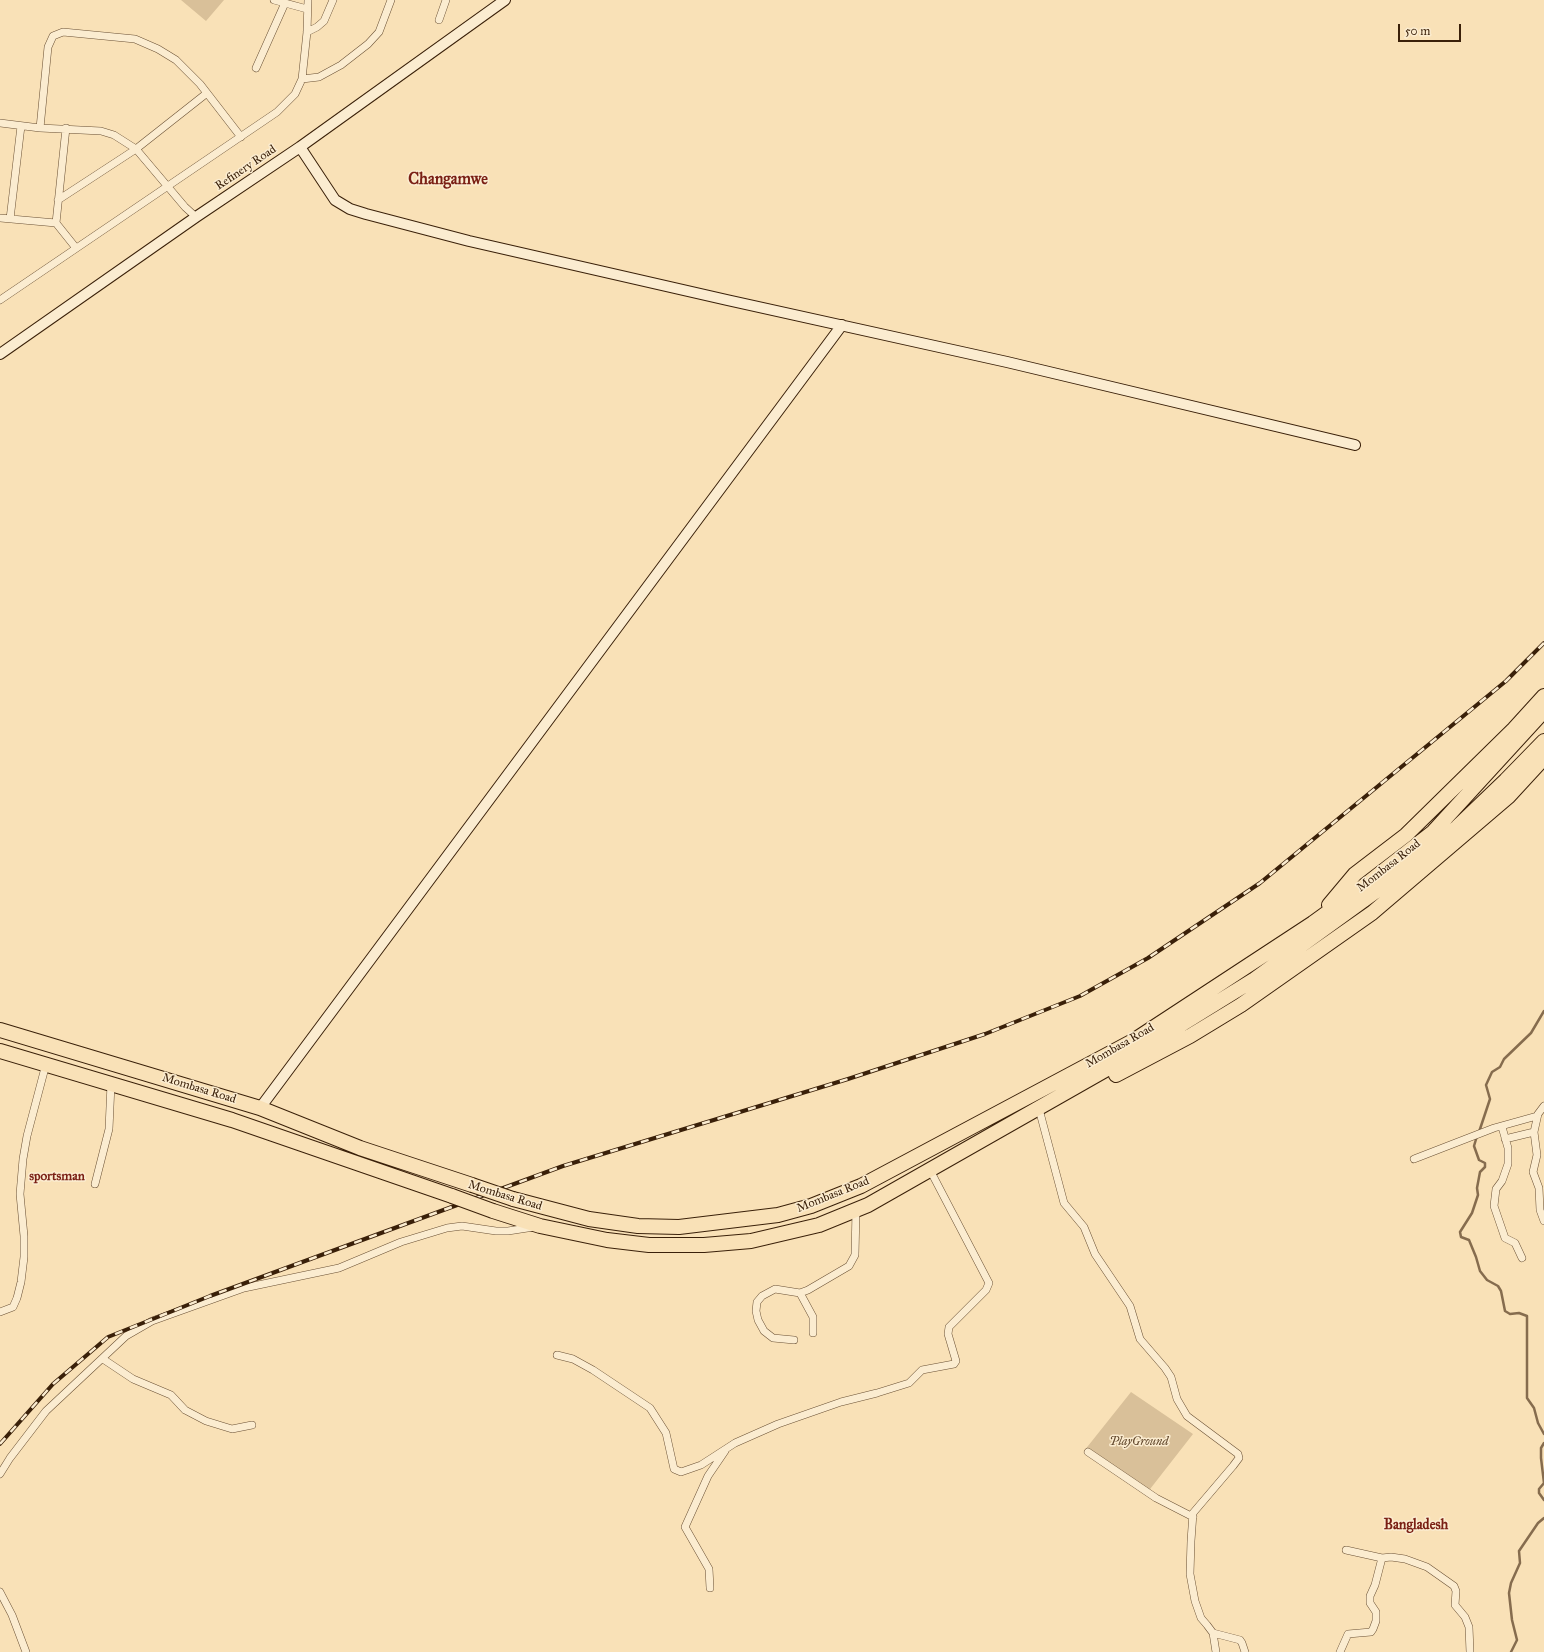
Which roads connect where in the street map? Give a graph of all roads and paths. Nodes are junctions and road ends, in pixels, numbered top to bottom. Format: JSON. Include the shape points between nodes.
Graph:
{"nodes":[{"id":1,"x":274,"y":0,"type":"edge"},
{"id":2,"x":308,"y":0,"type":"edge"},
{"id":3,"x":333,"y":0,"type":"edge"},
{"id":4,"x":391,"y":0,"type":"edge"},
{"id":5,"x":446,"y":0,"type":"edge"},
{"id":6,"x":505,"y":0,"type":"edge"},
{"id":7,"x":285,"y":3,"type":"junction"},
{"id":8,"x":307,"y":9,"type":"junction"},
{"id":9,"x":439,"y":20,"type":"dead end"},
{"id":10,"x":307,"y":32,"type":"junction"},
{"id":11,"x":256,"y":68,"type":"dead end"},
{"id":12,"x":302,"y":79,"type":"junction"},
{"id":13,"x":207,"y":93,"type":"junction"},
{"id":14,"x":0,"y":123,"type":"edge"},
{"id":15,"x":20,"y":126,"type":"junction"},
{"id":16,"x":40,"y":128,"type":"junction"},
{"id":17,"x":66,"y":128,"type":"junction"},
{"id":18,"x":241,"y":137,"type":"junction"},
{"id":19,"x":300,"y":147,"type":"junction"},
{"id":20,"x":136,"y":149,"type":"junction"},
{"id":21,"x":168,"y":187,"type":"junction"},
{"id":22,"x":58,"y":200,"type":"junction"},
{"id":23,"x":196,"y":217,"type":"junction"},
{"id":24,"x":0,"y":218,"type":"edge"},
{"id":25,"x":10,"y":219,"type":"junction"},
{"id":26,"x":56,"y":222,"type":"junction"},
{"id":27,"x":76,"y":248,"type":"junction"},
{"id":28,"x":0,"y":300,"type":"edge"},
{"id":29,"x":842,"y":325,"type":"junction"},
{"id":30,"x":0,"y":354,"type":"edge"},
{"id":31,"x":1355,"y":445,"type":"dead end"},
{"id":32,"x":1544,"y":696,"type":"edge"},
{"id":33,"x":1544,"y":712,"type":"edge"},
{"id":34,"x":1544,"y":741,"type":"edge"},
{"id":35,"x":1544,"y":758,"type":"edge"},
{"id":36,"x":1313,"y":923,"type":"junction"},
{"id":37,"x":0,"y":1030,"type":"edge"},
{"id":38,"x":0,"y":1051,"type":"edge"},
{"id":39,"x":46,"y":1064,"type":"junction"},
{"id":40,"x":111,"y":1084,"type":"junction"},
{"id":41,"x":1065,"y":1094,"type":"junction"},
{"id":42,"x":1544,"y":1106,"type":"edge"},
{"id":43,"x":260,"y":1108,"type":"junction"},
{"id":44,"x":1039,"y":1109,"type":"junction"},
{"id":45,"x":1537,"y":1116,"type":"junction"},
{"id":46,"x":1498,"y":1128,"type":"junction"},
{"id":47,"x":1534,"y":1132,"type":"junction"},
{"id":48,"x":1505,"y":1139,"type":"junction"},
{"id":49,"x":1414,"y":1158,"type":"dead end"},
{"id":50,"x":930,"y":1170,"type":"junction"},
{"id":51,"x":95,"y":1184,"type":"dead end"},
{"id":52,"x":856,"y":1210,"type":"junction"},
{"id":53,"x":1544,"y":1221,"type":"edge"},
{"id":54,"x":540,"y":1226,"type":"junction"},
{"id":55,"x":1522,"y":1258,"type":"dead end"},
{"id":56,"x":800,"y":1293,"type":"junction"},
{"id":57,"x":0,"y":1312,"type":"edge"},
{"id":58,"x":813,"y":1333,"type":"dead end"},
{"id":59,"x":794,"y":1340,"type":"dead end"},
{"id":60,"x":557,"y":1355,"type":"dead end"},
{"id":61,"x":103,"y":1358,"type":"junction"},
{"id":62,"x":252,"y":1425,"type":"dead end"},
{"id":63,"x":726,"y":1449,"type":"junction"},
{"id":64,"x":1088,"y":1452,"type":"dead end"},
{"id":65,"x":0,"y":1474,"type":"edge"},
{"id":66,"x":1193,"y":1516,"type":"junction"},
{"id":67,"x":1346,"y":1550,"type":"dead end"},
{"id":68,"x":1382,"y":1558,"type":"junction"},
{"id":69,"x":710,"y":1588,"type":"dead end"},
{"id":70,"x":0,"y":1592,"type":"edge"},
{"id":71,"x":1213,"y":1634,"type":"junction"},
{"id":72,"x":26,"y":1652,"type":"edge"},
{"id":73,"x":1216,"y":1652,"type":"edge"},
{"id":74,"x":1245,"y":1652,"type":"edge"},
{"id":75,"x":1340,"y":1652,"type":"edge"},
{"id":76,"x":1470,"y":1652,"type":"edge"}],
"edges":[{"from":1,"to":7,"type":"street"},
{"from":2,"to":8,"type":"street"},
{"from":3,"to":10,"type":"street","via":[[324,21]]},
{"from":4,"to":12,"type":"street","via":[[378,32],[368,44],[342,65],[319,77]]},
{"from":5,"to":9,"type":"street"},
{"from":6,"to":19,"type":"street","name":"Refinery Road"},
{"from":7,"to":8,"type":"street"},
{"from":7,"to":11,"type":"street"},
{"from":8,"to":10,"type":"street"},
{"from":10,"to":12,"type":"street"},
{"from":12,"to":18,"type":"street","via":[[295,94],[277,112]]},
{"from":13,"to":16,"type":"street","via":[[176,60],[135,39],[63,32],[53,36],[48,47]]},
{"from":13,"to":18,"type":"street"},
{"from":13,"to":20,"type":"street"},
{"from":14,"to":15,"type":"street"},
{"from":15,"to":16,"type":"street"},
{"from":15,"to":25,"type":"street"},
{"from":16,"to":17,"type":"street"},
{"from":17,"to":20,"type":"street","via":[[101,131],[114,135]]},
{"from":17,"to":22,"type":"street"},
{"from":18,"to":21,"type":"street"},
{"from":19,"to":23,"type":"street","name":"Refinery Road"},
{"from":19,"to":29,"type":"street","via":[[335,200],[350,209],[469,241]]},
{"from":20,"to":21,"type":"street"},
{"from":20,"to":22,"type":"street"},
{"from":21,"to":23,"type":"street"},
{"from":21,"to":27,"type":"street"},
{"from":22,"to":26,"type":"street"},
{"from":23,"to":30,"type":"street","name":"Refinery Road"},
{"from":24,"to":25,"type":"street"},
{"from":25,"to":26,"type":"street"},
{"from":26,"to":27,"type":"street"},
{"from":27,"to":28,"type":"street"},
{"from":29,"to":31,"type":"street"},
{"from":29,"to":43,"type":"street"},
{"from":32,"to":36,"type":"highway","via":[[1406,835],[1355,874]]},
{"from":33,"to":36,"type":"highway","name":"Mombasa Road","via":[[1433,832]]},
{"from":34,"to":41,"type":"highway","name":"Mombasa Road","via":[[1457,827],[1408,868],[1255,979]]},
{"from":35,"to":41,"type":"highway","via":[[1508,797],[1378,908],[1248,1001],[1190,1036],[1117,1074]]},
{"from":36,"to":43,"type":"highway","name":"Mombasa Road","bridge":true,"via":[[1134,1041],[861,1186],[811,1206],[778,1215],[679,1228],[638,1226],[589,1218],[513,1199],[360,1148]]},
{"from":37,"to":43,"type":"highway","name":"Mombasa Road"},
{"from":38,"to":39,"type":"highway","name":"Mombasa Road"},
{"from":39,"to":40,"type":"highway","name":"Mombasa Road"},
{"from":39,"to":57,"type":"street","via":[[23,1159],[20,1194],[24,1257],[21,1282],[12,1308]]},
{"from":40,"to":51,"type":"street","via":[[109,1129]]},
{"from":40,"to":54,"type":"highway","name":"Mombasa Road","bridge":true,"via":[[232,1120]]},
{"from":41,"to":44,"type":"highway","name":"Mombasa Road"},
{"from":42,"to":45,"type":"street"},
{"from":44,"to":50,"type":"highway","name":"Mombasa Road"},
{"from":44,"to":66,"type":"street","via":[[1064,1203],[1084,1227],[1095,1254],[1130,1306],[1140,1339],[1171,1377],[1177,1399],[1187,1416],[1238,1454],[1239,1458],[1195,1510]]},
{"from":45,"to":46,"type":"street"},
{"from":45,"to":47,"type":"street"},
{"from":46,"to":48,"type":"street"},
{"from":46,"to":49,"type":"street"},
{"from":47,"to":48,"type":"street"},
{"from":47,"to":53,"type":"street","via":[[1537,1155],[1533,1172],[1539,1188],[1540,1210]]},
{"from":48,"to":55,"type":"street","via":[[1508,1164],[1502,1181],[1496,1188],[1494,1206],[1505,1238],[1517,1245]]},
{"from":50,"to":52,"type":"highway","name":"Mombasa Road"},
{"from":50,"to":63,"type":"street","via":[[989,1283],[986,1290],[949,1326],[948,1334],[956,1363],[922,1370],[908,1383],[841,1402],[778,1424]]},
{"from":52,"to":54,"type":"highway","name":"Mombasa Road","via":[[812,1227],[751,1241],[704,1245],[649,1245],[607,1240]]},
{"from":52,"to":56,"type":"street","via":[[856,1249],[849,1266]]},
{"from":54,"to":61,"type":"street","via":[[508,1231],[462,1226],[447,1228],[401,1242],[338,1268],[244,1288],[135,1330]]},
{"from":56,"to":58,"type":"street","via":[[813,1318]]},
{"from":56,"to":59,"type":"street","via":[[775,1289],[757,1302],[758,1320],[764,1331],[773,1338]]},
{"from":60,"to":63,"type":"street","via":[[573,1359],[593,1370],[650,1408],[666,1434],[676,1471],[683,1472],[701,1465]]},
{"from":61,"to":62,"type":"street","via":[[139,1382],[171,1395],[185,1410],[206,1421],[232,1429]]},
{"from":61,"to":65,"type":"street","via":[[46,1411]]},
{"from":63,"to":69,"type":"street","via":[[706,1481],[685,1527],[709,1569]]},
{"from":64,"to":66,"type":"street","via":[[1156,1498]]},
{"from":66,"to":71,"type":"street","via":[[1190,1560],[1192,1590],[1198,1611]]},
{"from":67,"to":68,"type":"street"},
{"from":68,"to":75,"type":"street","via":[[1370,1596],[1370,1602],[1376,1612],[1373,1629],[1371,1632],[1348,1634]]},
{"from":68,"to":76,"type":"street","via":[[1398,1557],[1416,1563],[1432,1570],[1454,1586],[1455,1605],[1469,1627]]},
{"from":70,"to":72,"type":"street"},
{"from":71,"to":73,"type":"street"},
{"from":71,"to":74,"type":"street","via":[[1240,1640]]}]}
